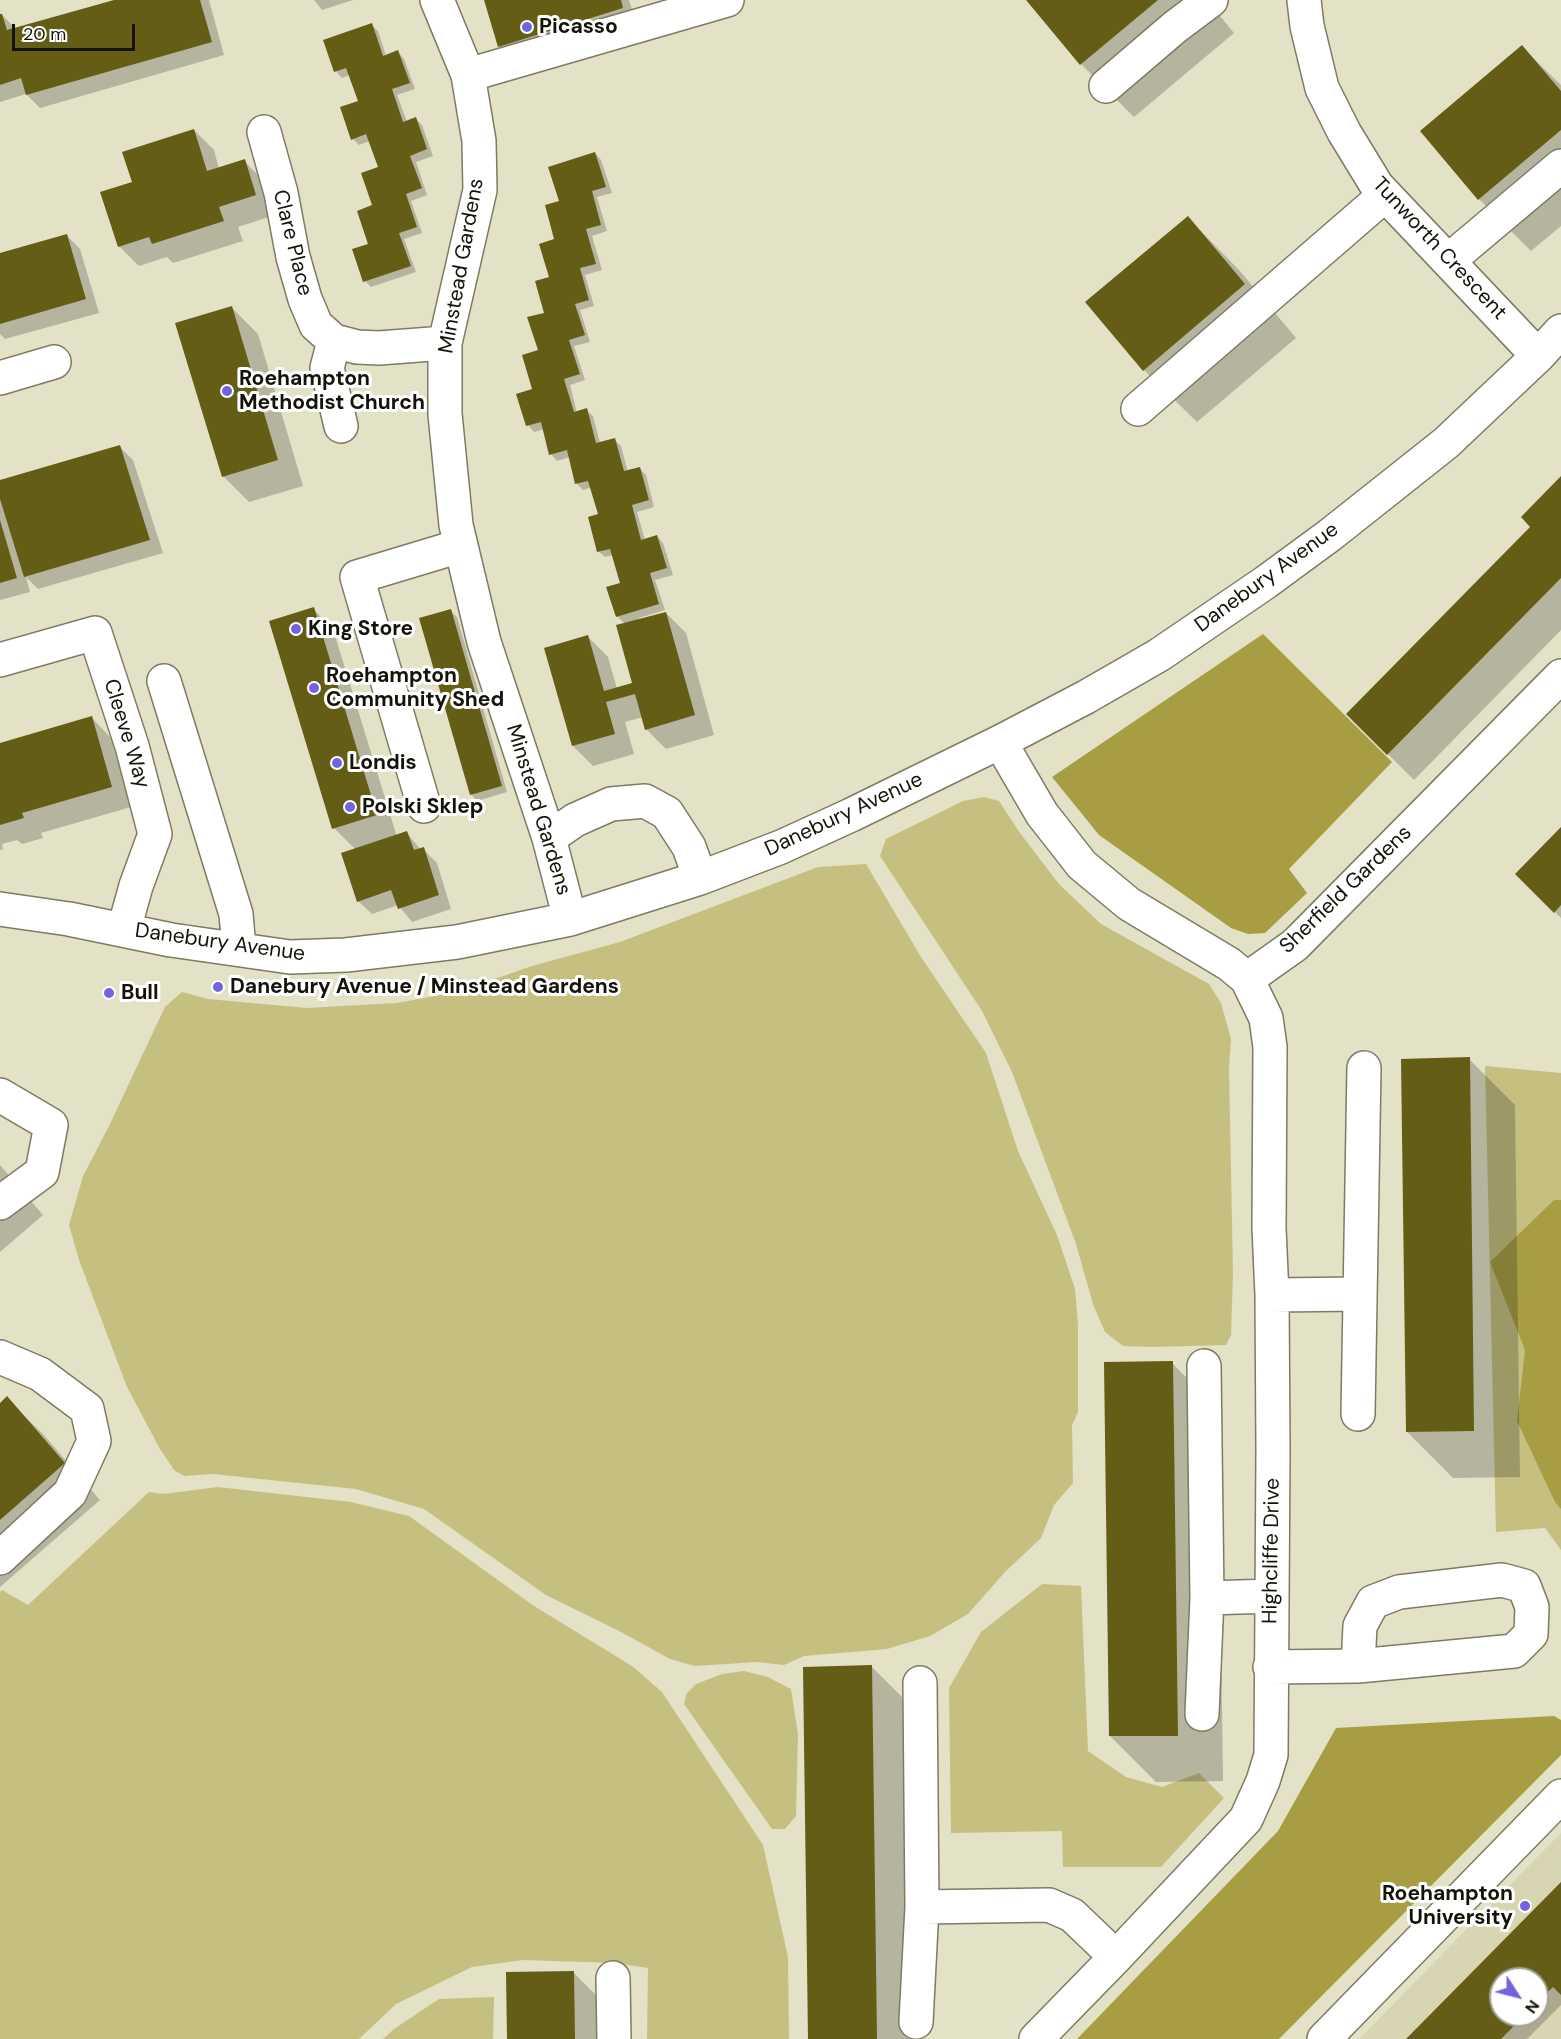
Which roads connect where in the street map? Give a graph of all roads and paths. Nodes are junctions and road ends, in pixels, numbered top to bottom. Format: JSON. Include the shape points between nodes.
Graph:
{"nodes":[{"id":1,"x":437,"y":0,"type":"edge"},
{"id":2,"x":727,"y":0,"type":"edge"},
{"id":3,"x":1211,"y":0,"type":"edge"},
{"id":4,"x":1304,"y":0,"type":"edge"},
{"id":5,"x":468,"y":75,"type":"junction"},
{"id":6,"x":1106,"y":86,"type":"dead end"},
{"id":7,"x":264,"y":132,"type":"dead end"},
{"id":8,"x":1561,"y":166,"type":"edge"},
{"id":9,"x":1385,"y":195,"type":"junction"},
{"id":10,"x":1448,"y":261,"type":"junction"},
{"id":11,"x":1561,"y":331,"type":"edge"},
{"id":12,"x":334,"y":341,"type":"junction"},
{"id":13,"x":446,"y":343,"type":"junction"},
{"id":14,"x":1538,"y":356,"type":"junction"},
{"id":15,"x":54,"y":362,"type":"dead end"},
{"id":16,"x":0,"y":378,"type":"edge"},
{"id":17,"x":1138,"y":409,"type":"dead end"},
{"id":18,"x":341,"y":426,"type":"dead end"},
{"id":19,"x":460,"y":546,"type":"junction"},
{"id":20,"x":0,"y":660,"type":"edge"},
{"id":21,"x":1561,"y":676,"type":"edge"},
{"id":22,"x":164,"y":681,"type":"dead end"},
{"id":23,"x":1000,"y":742,"type":"junction"},
{"id":24,"x":424,"y":806,"type":"dead end"},
{"id":25,"x":549,"y":838,"type":"junction"},
{"id":26,"x":700,"y":878,"type":"junction"},
{"id":27,"x":0,"y":909,"type":"edge"},
{"id":28,"x":570,"y":919,"type":"junction"},
{"id":29,"x":124,"y":929,"type":"junction"},
{"id":30,"x":239,"y":949,"type":"junction"},
{"id":31,"x":1247,"y":979,"type":"junction"},
{"id":32,"x":1364,"y":1068,"type":"dead end"},
{"id":33,"x":0,"y":1095,"type":"edge"},
{"id":34,"x":0,"y":1203,"type":"edge"},
{"id":35,"x":1360,"y":1294,"type":"junction"},
{"id":36,"x":1272,"y":1295,"type":"junction"},
{"id":37,"x":0,"y":1357,"type":"edge"},
{"id":38,"x":1204,"y":1366,"type":"dead end"},
{"id":39,"x":1358,"y":1414,"type":"dead end"},
{"id":40,"x":0,"y":1558,"type":"edge"},
{"id":41,"x":1271,"y":1596,"type":"junction"},
{"id":42,"x":1207,"y":1598,"type":"junction"},
{"id":43,"x":1358,"y":1666,"type":"junction"},
{"id":44,"x":1270,"y":1667,"type":"junction"},
{"id":45,"x":920,"y":1683,"type":"dead end"},
{"id":46,"x":1202,"y":1714,"type":"dead end"},
{"id":47,"x":1561,"y":1796,"type":"edge"},
{"id":48,"x":922,"y":1907,"type":"junction"},
{"id":49,"x":1116,"y":1957,"type":"junction"},
{"id":50,"x":613,"y":1978,"type":"dead end"},
{"id":51,"x":916,"y":2022,"type":"dead end"},
{"id":52,"x":614,"y":2039,"type":"edge"},
{"id":53,"x":1036,"y":2039,"type":"edge"},
{"id":54,"x":1324,"y":2039,"type":"edge"}],
"edges":[{"from":1,"to":5,"type":"street","name":"Minstead Gardens"},
{"from":2,"to":5,"type":"street"},
{"from":3,"to":6,"type":"street"},
{"from":4,"to":9,"type":"street","name":"Tunworth Crescent","via":[[1322,88],[1349,141]]},
{"from":5,"to":13,"type":"street","name":"Minstead Gardens","via":[[479,141],[480,190]]},
{"from":7,"to":12,"type":"street","name":"Clare Place","via":[[305,299],[316,324]]},
{"from":8,"to":10,"type":"street"},
{"from":9,"to":10,"type":"street","name":"Tunworth Crescent"},
{"from":9,"to":17,"type":"street"},
{"from":10,"to":14,"type":"street","name":"Tunworth Crescent"},
{"from":11,"to":14,"type":"street","name":"Danebury Avenue"},
{"from":12,"to":13,"type":"street","via":[[379,348]]},
{"from":12,"to":18,"type":"street","via":[[327,368]]},
{"from":13,"to":19,"type":"street","name":"Minstead Gardens","via":[[445,414]]},
{"from":14,"to":23,"type":"street","name":"Danebury Avenue","via":[[1446,443],[1266,582],[1159,655]]},
{"from":15,"to":16,"type":"street"},
{"from":19,"to":24,"type":"street","via":[[357,577]]},
{"from":19,"to":25,"type":"street","name":"Minstead Gardens","via":[[484,642]]},
{"from":20,"to":29,"type":"street","name":"Cleeve Way","via":[[95,633],[132,746],[155,834]]},
{"from":21,"to":31,"type":"street","name":"Sherfield Gardens","via":[[1295,945]]},
{"from":22,"to":30,"type":"street","via":[[236,914]]},
{"from":23,"to":26,"type":"street","name":"Danebury Avenue","via":[[781,847]]},
{"from":23,"to":31,"type":"street","via":[[1042,814],[1082,865],[1129,904],[1229,964]]},
{"from":25,"to":26,"type":"street","via":[[575,820],[611,804],[645,801],[667,813],[689,847]]},
{"from":25,"to":28,"type":"street","name":"Minstead Gardens"},
{"from":26,"to":28,"type":"street","name":"Danebury Avenue"},
{"from":27,"to":29,"type":"street","name":"Danebury Avenue"},
{"from":28,"to":30,"type":"street","name":"Danebury Avenue","via":[[457,942],[367,954],[290,957]]},
{"from":29,"to":30,"type":"street","name":"Danebury Avenue"},
{"from":31,"to":36,"type":"street","name":"Highcliffe Drive","via":[[1266,1018],[1269,1047]]},
{"from":32,"to":35,"type":"street"},
{"from":33,"to":34,"type":"street","via":[[51,1125],[42,1172]]},
{"from":35,"to":36,"type":"street"},
{"from":35,"to":39,"type":"street"},
{"from":36,"to":41,"type":"street","name":"Highcliffe Drive"},
{"from":37,"to":40,"type":"street","via":[[40,1374],[87,1409],[94,1441],[70,1493]]},
{"from":38,"to":42,"type":"street"},
{"from":41,"to":42,"type":"street"},
{"from":41,"to":44,"type":"street","name":"Highcliffe Drive"},
{"from":42,"to":46,"type":"street"},
{"from":43,"to":43,"type":"street","via":[[1514,1651],[1531,1634],[1532,1607],[1524,1586],[1502,1580],[1400,1592],[1373,1602],[1360,1626]]},
{"from":43,"to":44,"type":"street"},
{"from":44,"to":49,"type":"street","name":"Highcliffe Drive","via":[[1271,1755],[1246,1819]]},
{"from":45,"to":48,"type":"street"},
{"from":47,"to":54,"type":"street"},
{"from":48,"to":49,"type":"street","via":[[1049,1905],[1072,1915]]},
{"from":48,"to":51,"type":"street"},
{"from":49,"to":53,"type":"street","name":"Highcliffe Drive"},
{"from":50,"to":52,"type":"street"}]}
